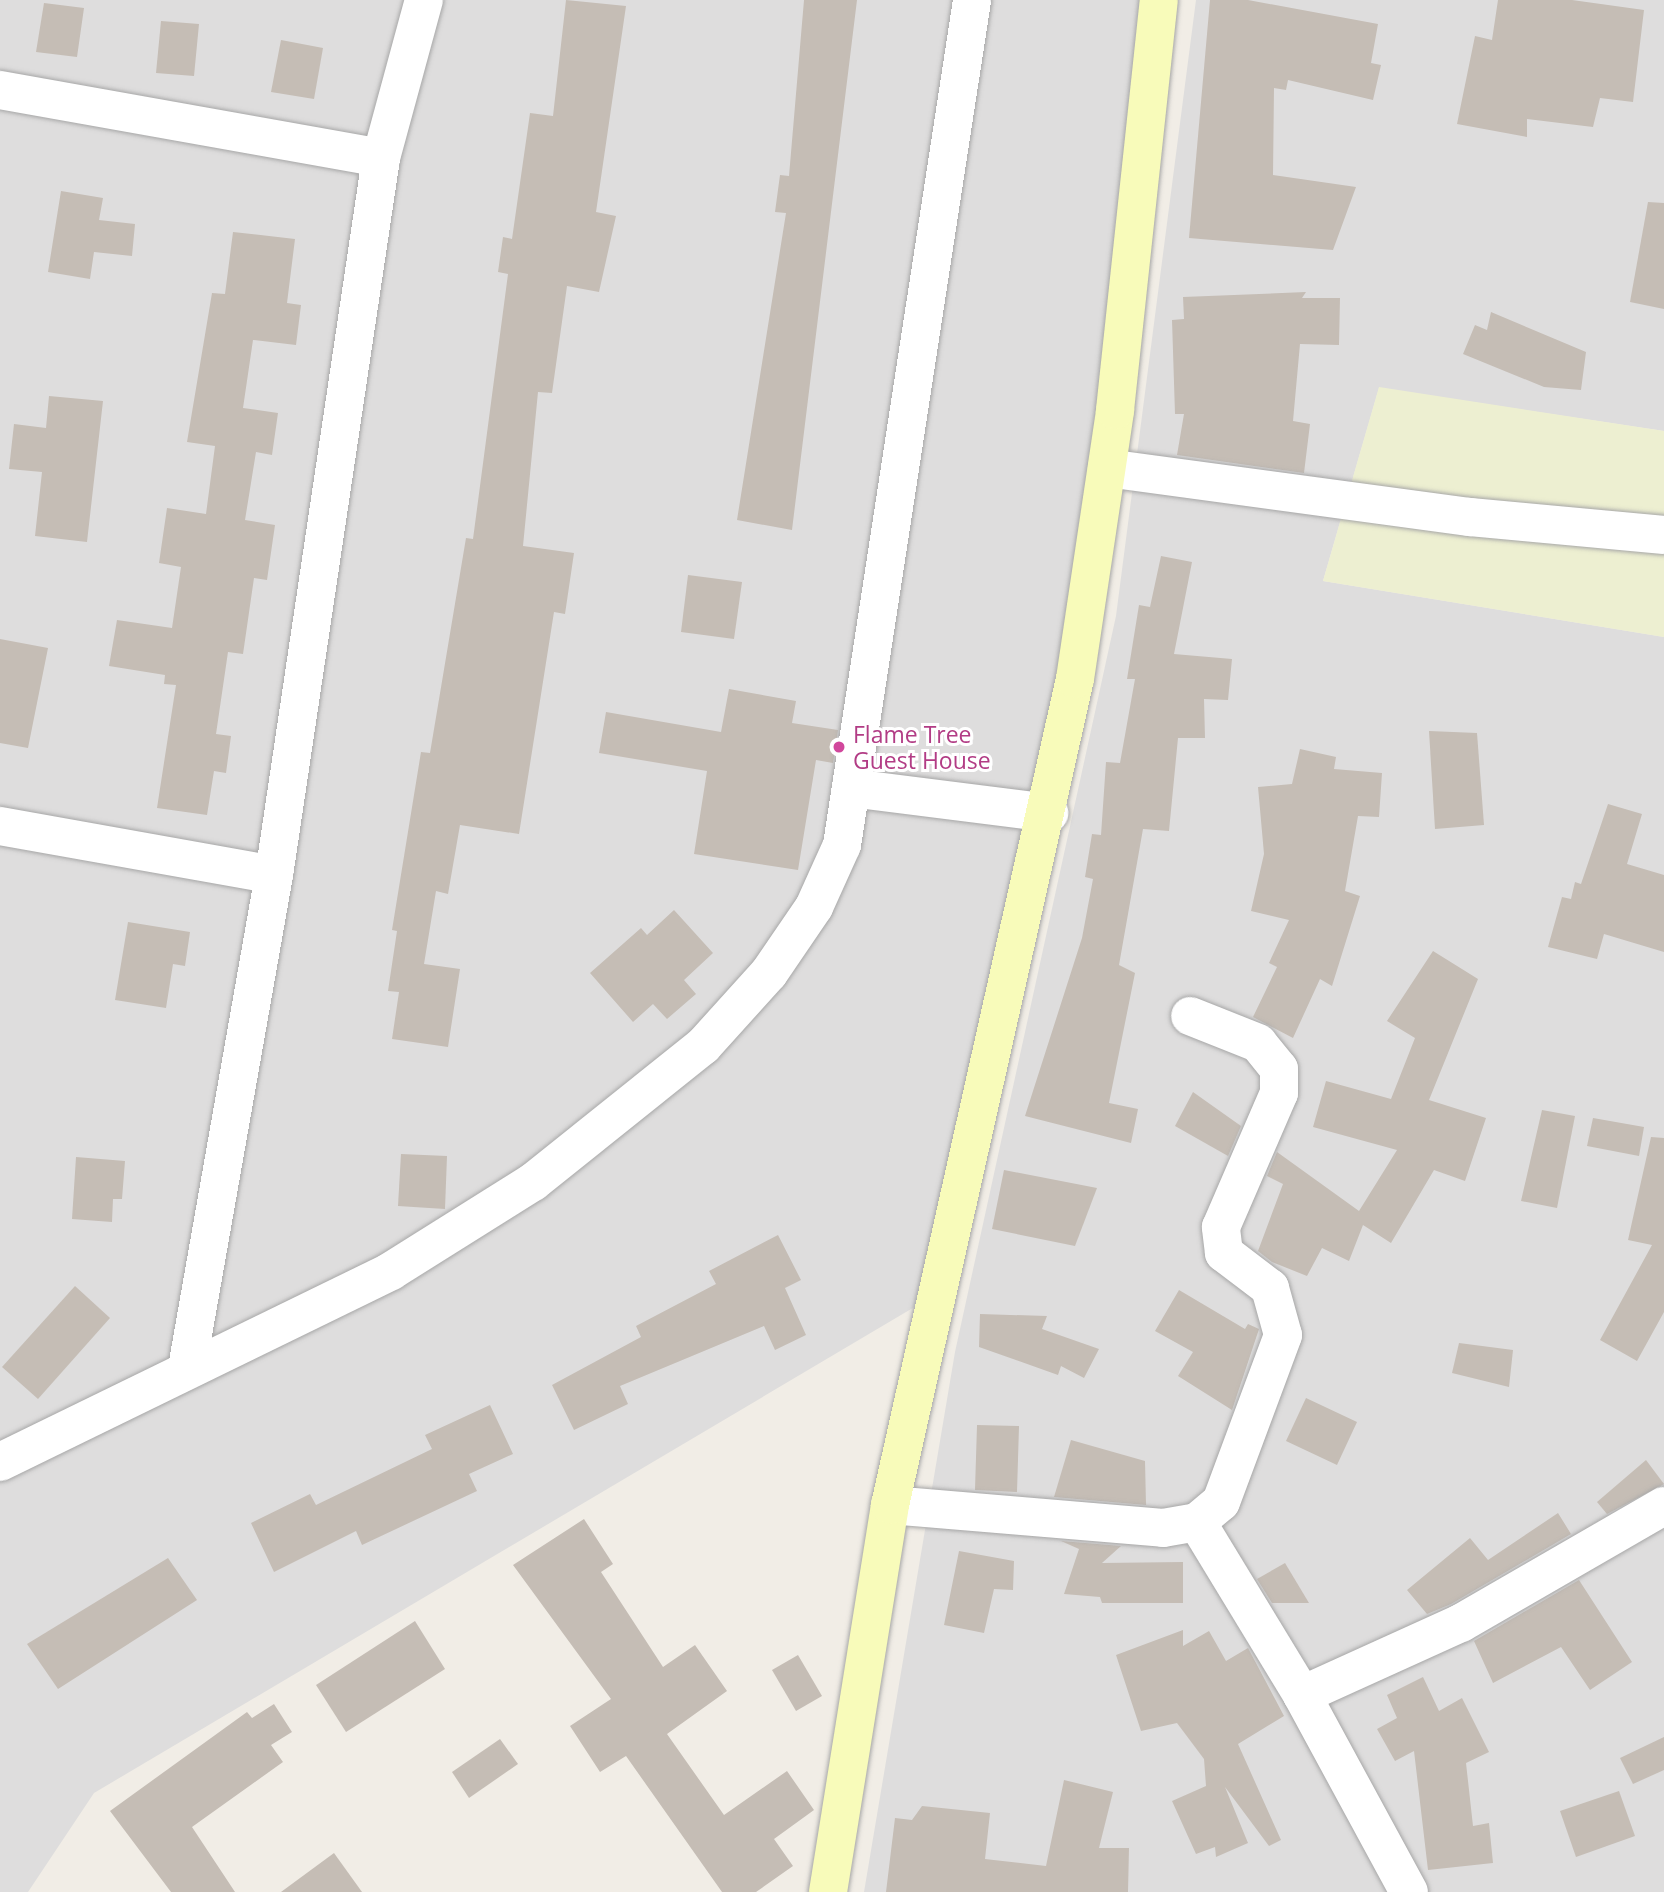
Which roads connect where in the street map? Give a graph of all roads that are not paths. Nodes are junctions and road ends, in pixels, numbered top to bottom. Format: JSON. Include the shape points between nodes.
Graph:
{"nodes":[{"id":1,"x":424,"y":0,"type":"edge"},
{"id":2,"x":972,"y":0,"type":"edge"},
{"id":3,"x":1159,"y":0,"type":"edge"},
{"id":4,"x":0,"y":90,"type":"edge"},
{"id":5,"x":381,"y":158,"type":"junction"},
{"id":6,"x":1107,"y":468,"type":"junction"},
{"id":7,"x":1664,"y":535,"type":"edge"},
{"id":8,"x":851,"y":788,"type":"junction"},
{"id":9,"x":1049,"y":813,"type":"junction"},
{"id":10,"x":0,"y":826,"type":"edge"},
{"id":11,"x":274,"y":874,"type":"junction"},
{"id":12,"x":1190,"y":1016,"type":"dead end"},
{"id":13,"x":187,"y":1368,"type":"junction"},
{"id":14,"x":0,"y":1462,"type":"edge"},
{"id":15,"x":890,"y":1505,"type":"junction"},
{"id":16,"x":1664,"y":1506,"type":"edge"},
{"id":17,"x":1198,"y":1522,"type":"junction"},
{"id":18,"x":1303,"y":1695,"type":"junction"},
{"id":19,"x":828,"y":1892,"type":"edge"},
{"id":20,"x":1409,"y":1892,"type":"edge"}],
"edges":[{"from":1,"to":5,"type":"street"},
{"from":2,"to":8,"type":"street"},
{"from":3,"to":6,"type":"street"},
{"from":4,"to":5,"type":"street"},
{"from":5,"to":11,"type":"street"},
{"from":6,"to":7,"type":"street","via":[[1497,521]]},
{"from":6,"to":9,"type":"street"},
{"from":8,"to":9,"type":"street"},
{"from":8,"to":13,"type":"street","via":[[842,845],[814,907],[769,973],[703,1046],[533,1182],[391,1271]]},
{"from":9,"to":15,"type":"street"},
{"from":10,"to":11,"type":"street"},
{"from":11,"to":13,"type":"street"},
{"from":12,"to":17,"type":"street","via":[[1258,1043],[1279,1069],[1279,1093],[1220,1227],[1224,1253],[1270,1288],[1283,1335],[1221,1502]]},
{"from":13,"to":14,"type":"street"},
{"from":15,"to":17,"type":"street","via":[[1163,1528]]},
{"from":15,"to":19,"type":"street"},
{"from":16,"to":18,"type":"street","via":[[1461,1623]]},
{"from":17,"to":18,"type":"street"},
{"from":18,"to":20,"type":"street"}]}
